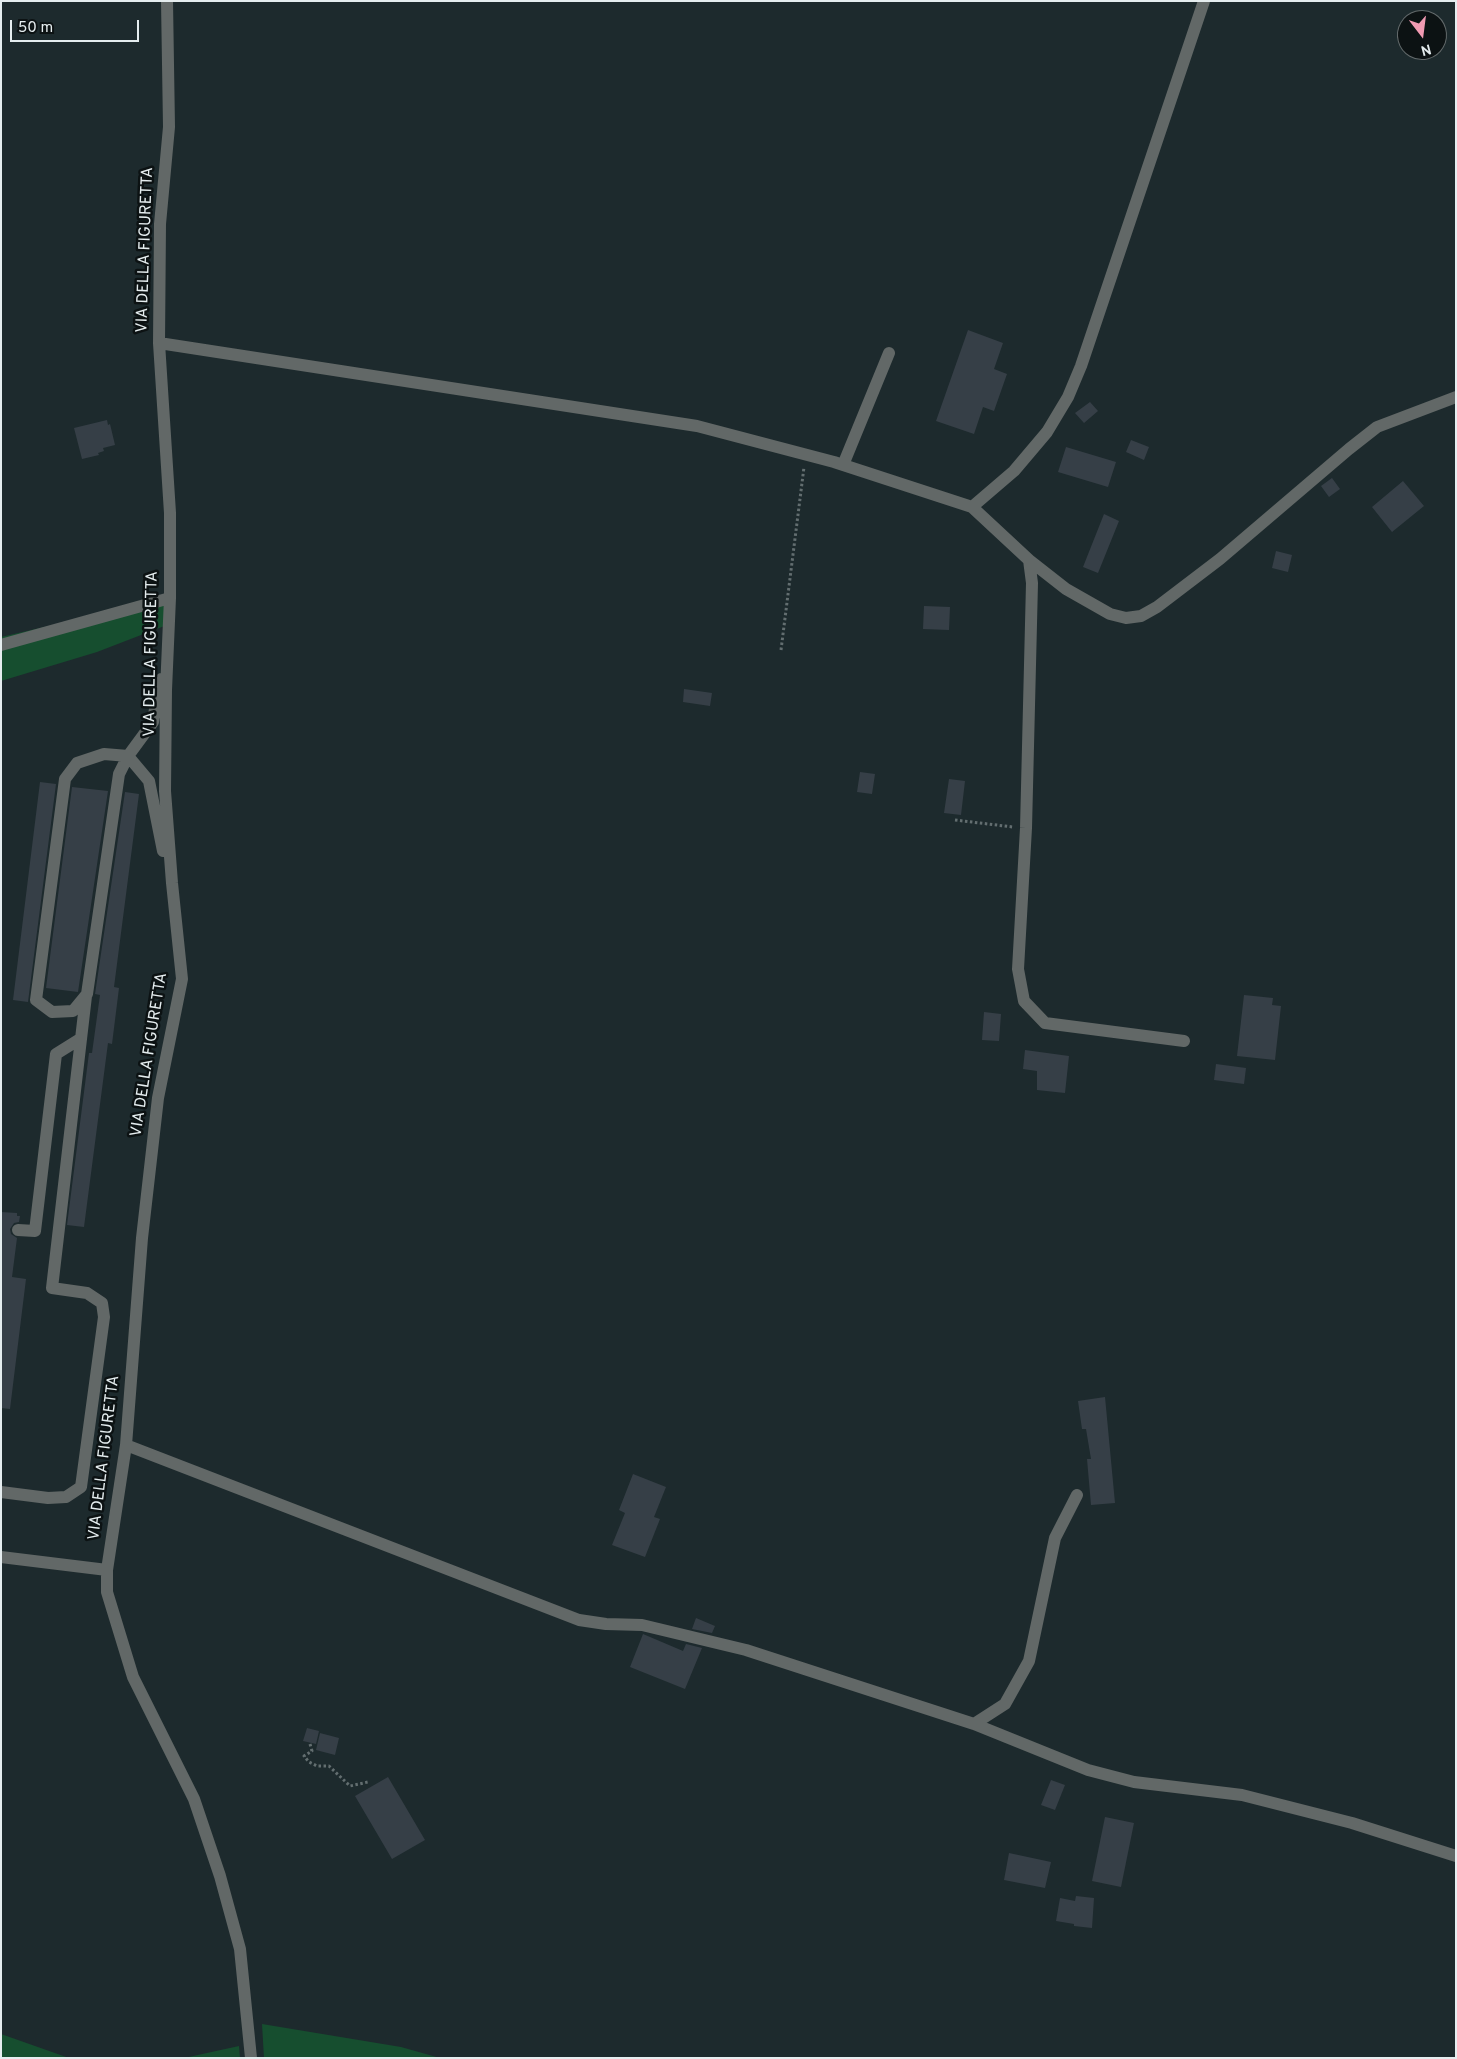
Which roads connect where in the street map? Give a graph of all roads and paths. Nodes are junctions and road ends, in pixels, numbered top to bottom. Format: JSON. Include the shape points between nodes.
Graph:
{"nodes":[{"id":1,"x":167,"y":1,"type":"edge"},
{"id":2,"x":1204,"y":1,"type":"edge"},
{"id":3,"x":159,"y":343,"type":"junction"},
{"id":4,"x":889,"y":353,"type":"dead end"},
{"id":5,"x":1456,"y":397,"type":"edge"},
{"id":6,"x":806,"y":454,"type":"junction"},
{"id":7,"x":843,"y":465,"type":"junction"},
{"id":8,"x":972,"y":507,"type":"junction"},
{"id":9,"x":1028,"y":560,"type":"junction"},
{"id":10,"x":170,"y":598,"type":"junction"},
{"id":11,"x":1,"y":646,"type":"edge"},
{"id":12,"x":780,"y":650,"type":"dead end"},
{"id":13,"x":166,"y":666,"type":"junction"},
{"id":14,"x":128,"y":756,"type":"junction"},
{"id":15,"x":955,"y":820,"type":"dead end"},
{"id":16,"x":1026,"y":828,"type":"junction"},
{"id":17,"x":176,"y":920,"type":"junction"},
{"id":18,"x":87,"y":994,"type":"junction"},
{"id":19,"x":80,"y":1039,"type":"junction"},
{"id":20,"x":1184,"y":1041,"type":"dead end"},
{"id":21,"x":18,"y":1230,"type":"dead end"},
{"id":22,"x":126,"y":1445,"type":"junction"},
{"id":23,"x":1,"y":1492,"type":"edge"},
{"id":24,"x":1077,"y":1495,"type":"dead end"},
{"id":25,"x":1,"y":1557,"type":"edge"},
{"id":26,"x":107,"y":1570,"type":"junction"},
{"id":27,"x":974,"y":1724,"type":"junction"},
{"id":28,"x":310,"y":1744,"type":"dead end"},
{"id":29,"x":368,"y":1782,"type":"dead end"},
{"id":30,"x":1456,"y":1856,"type":"edge"},
{"id":31,"x":251,"y":2058,"type":"edge"}],
"edges":[{"from":1,"to":3,"type":"street","name":"VIA DELLA FIGURETTA","via":[[169,127],[160,224]]},
{"from":2,"to":8,"type":"street","via":[[1068,397],[1047,432],[1014,471]]},
{"from":3,"to":6,"type":"street","via":[[697,426]]},
{"from":3,"to":10,"type":"street","name":"VIA DELLA FIGURETTA","via":[[170,513]]},
{"from":4,"to":7,"type":"street"},
{"from":5,"to":9,"type":"street","via":[[1377,428],[1220,559],[1141,616],[1126,618],[1110,614],[1066,589]]},
{"from":6,"to":7,"type":"street"},
{"from":6,"to":12,"type":"path"},
{"from":7,"to":8,"type":"street"},
{"from":8,"to":9,"type":"street"},
{"from":9,"to":16,"type":"street","via":[[1032,584]]},
{"from":10,"to":11,"type":"street"},
{"from":10,"to":13,"type":"street","name":"VIA DELLA FIGURETTA"},
{"from":13,"to":14,"type":"street","via":[[152,722]]},
{"from":13,"to":17,"type":"street","name":"VIA DELLA FIGURETTA","via":[[166,791]]},
{"from":14,"to":17,"type":"street","via":[[149,781]]},
{"from":14,"to":18,"type":"street","via":[[119,774],[114,797]]},
{"from":14,"to":18,"type":"street","via":[[104,754],[77,763],[66,779],[36,1000],[52,1012],[73,1011]]},
{"from":15,"to":16,"type":"path"},
{"from":16,"to":20,"type":"street","via":[[1018,969],[1024,1001],[1045,1023]]},
{"from":17,"to":22,"type":"street","name":"VIA DELLA FIGURETTA","via":[[182,979],[158,1098],[142,1238]]},
{"from":18,"to":19,"type":"street"},
{"from":19,"to":21,"type":"street","via":[[56,1054],[35,1231]]},
{"from":19,"to":23,"type":"street","via":[[52,1288],[87,1293],[102,1303],[104,1317],[80,1487],[66,1497]]},
{"from":22,"to":26,"type":"street","name":"VIA DELLA FIGURETTA"},
{"from":22,"to":27,"type":"street","via":[[579,1620],[642,1625],[746,1650]]},
{"from":24,"to":27,"type":"street","via":[[1055,1538],[1029,1661],[1005,1704]]},
{"from":25,"to":26,"type":"street"},
{"from":26,"to":31,"type":"street","name":"VIA DELLA FIGURETTA","via":[[107,1592],[133,1677],[194,1800],[220,1876],[240,1949]]},
{"from":27,"to":30,"type":"street","via":[[1088,1770],[1134,1782],[1242,1795],[1352,1823]]},
{"from":28,"to":29,"type":"path","via":[[312,1751],[304,1756],[309,1762],[329,1766],[350,1786]]}]}
